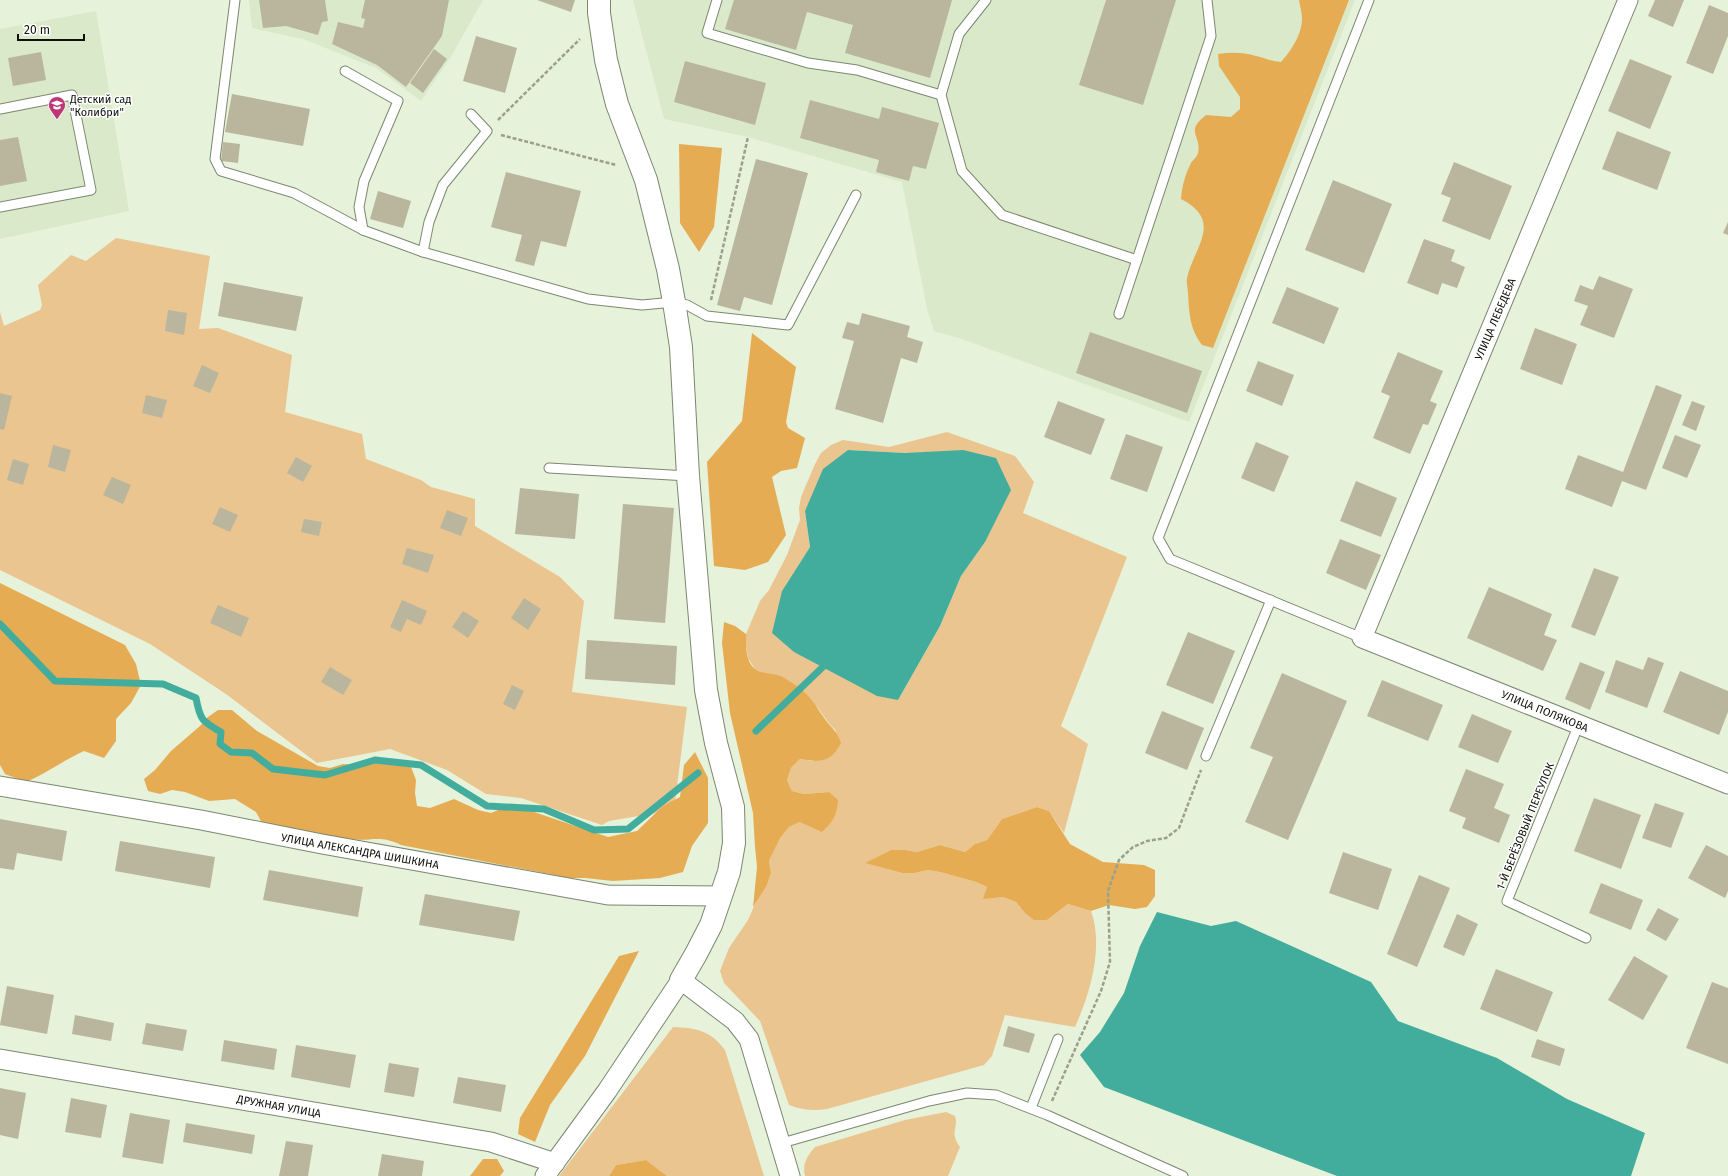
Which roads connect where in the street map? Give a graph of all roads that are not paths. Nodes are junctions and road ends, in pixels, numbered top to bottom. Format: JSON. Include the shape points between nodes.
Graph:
{"nodes":[{"id":1,"x":235,"y":0,"type":"edge"},
{"id":2,"x":717,"y":0,"type":"edge"},
{"id":3,"x":986,"y":0,"type":"edge"},
{"id":4,"x":1207,"y":0,"type":"edge"},
{"id":5,"x":1369,"y":0,"type":"edge"},
{"id":6,"x":1628,"y":0,"type":"edge"},
{"id":7,"x":599,"y":6,"type":"edge"},
{"id":8,"x":346,"y":71,"type":"dead end"},
{"id":9,"x":941,"y":95,"type":"junction"},
{"id":10,"x":0,"y":109,"type":"edge"},
{"id":11,"x":472,"y":114,"type":"dead end"},
{"id":12,"x":856,"y":195,"type":"dead end"},
{"id":13,"x":0,"y":207,"type":"edge"},
{"id":14,"x":363,"y":230,"type":"junction"},
{"id":15,"x":423,"y":252,"type":"junction"},
{"id":16,"x":1137,"y":260,"type":"junction"},
{"id":17,"x":674,"y":302,"type":"junction"},
{"id":18,"x":1119,"y":314,"type":"dead end"},
{"id":19,"x":549,"y":468,"type":"dead end"},
{"id":20,"x":688,"y":476,"type":"junction"},
{"id":21,"x":1271,"y":600,"type":"junction"},
{"id":22,"x":1362,"y":638,"type":"junction"},
{"id":23,"x":1579,"y":724,"type":"junction"},
{"id":24,"x":1206,"y":756,"type":"road end"},
{"id":25,"x":1728,"y":784,"type":"edge"},
{"id":26,"x":0,"y":786,"type":"edge"},
{"id":27,"x":722,"y":896,"type":"junction"},
{"id":28,"x":1586,"y":938,"type":"dead end"},
{"id":29,"x":681,"y":980,"type":"junction"},
{"id":30,"x":1058,"y":1039,"type":"dead end"},
{"id":31,"x":0,"y":1059,"type":"edge"},
{"id":32,"x":1031,"y":1108,"type":"junction"},
{"id":33,"x":782,"y":1143,"type":"junction"},
{"id":34,"x":550,"y":1169,"type":"edge"},
{"id":35,"x":790,"y":1176,"type":"edge"},
{"id":36,"x":1183,"y":1176,"type":"edge"}],
"edges":[{"from":1,"to":14,"type":"lane","via":[[214,160],[221,171],[294,193]]},
{"from":2,"to":9,"type":"lane","via":[[707,33],[808,63],[857,70]]},
{"from":3,"to":9,"type":"lane","via":[[959,34]]},
{"from":4,"to":16,"type":"lane","via":[[1211,36]]},
{"from":5,"to":21,"type":"lane","via":[[1158,538],[1170,559]]},
{"from":6,"to":22,"type":"street","name":"УЛИЦА ЛЕБЕДЕВА"},
{"from":7,"to":17,"type":"street","via":[[606,60],[618,104],[642,171],[668,268]]},
{"from":8,"to":14,"type":"lane","via":[[398,101],[364,181],[359,207]]},
{"from":9,"to":16,"type":"lane","via":[[962,171],[1002,215]]},
{"from":10,"to":13,"type":"lane","via":[[72,95],[91,190]]},
{"from":11,"to":15,"type":"lane","via":[[487,131],[444,186],[429,222]]},
{"from":12,"to":17,"type":"lane","via":[[788,325],[707,316],[687,305]]},
{"from":14,"to":15,"type":"lane"},
{"from":15,"to":17,"type":"lane","via":[[588,299],[642,305]]},
{"from":16,"to":18,"type":"lane"},
{"from":17,"to":20,"type":"street","via":[[681,347]]},
{"from":19,"to":20,"type":"lane"},
{"from":20,"to":27,"type":"street","via":[[706,690],[732,807],[734,843]]},
{"from":21,"to":22,"type":"lane"},
{"from":21,"to":24,"type":"lane"},
{"from":22,"to":23,"type":"street","name":"УЛИЦА ПОЛЯКОВА"},
{"from":23,"to":25,"type":"street","name":"УЛИЦА ПОЛЯКОВА"},
{"from":23,"to":28,"type":"lane","name":"1-Й БЕРЁЗОВЫЙ ПЕРЕУЛОК","via":[[1507,901]]},
{"from":26,"to":27,"type":"street","name":"УЛИЦА АЛЕКСАНДРА ШИШКИНА","via":[[201,820],[608,895]]},
{"from":27,"to":29,"type":"street","via":[[711,925]]},
{"from":29,"to":33,"type":"street","via":[[736,1021],[749,1039]]},
{"from":29,"to":34,"type":"street","via":[[607,1091]]},
{"from":30,"to":32,"type":"lane"},
{"from":31,"to":34,"type":"street","name":"ДРУЖНАЯ УЛИЦА","via":[[491,1142]]},
{"from":32,"to":33,"type":"lane","via":[[996,1095],[967,1093],[929,1101]]},
{"from":32,"to":36,"type":"lane"},
{"from":33,"to":35,"type":"street"}]}
